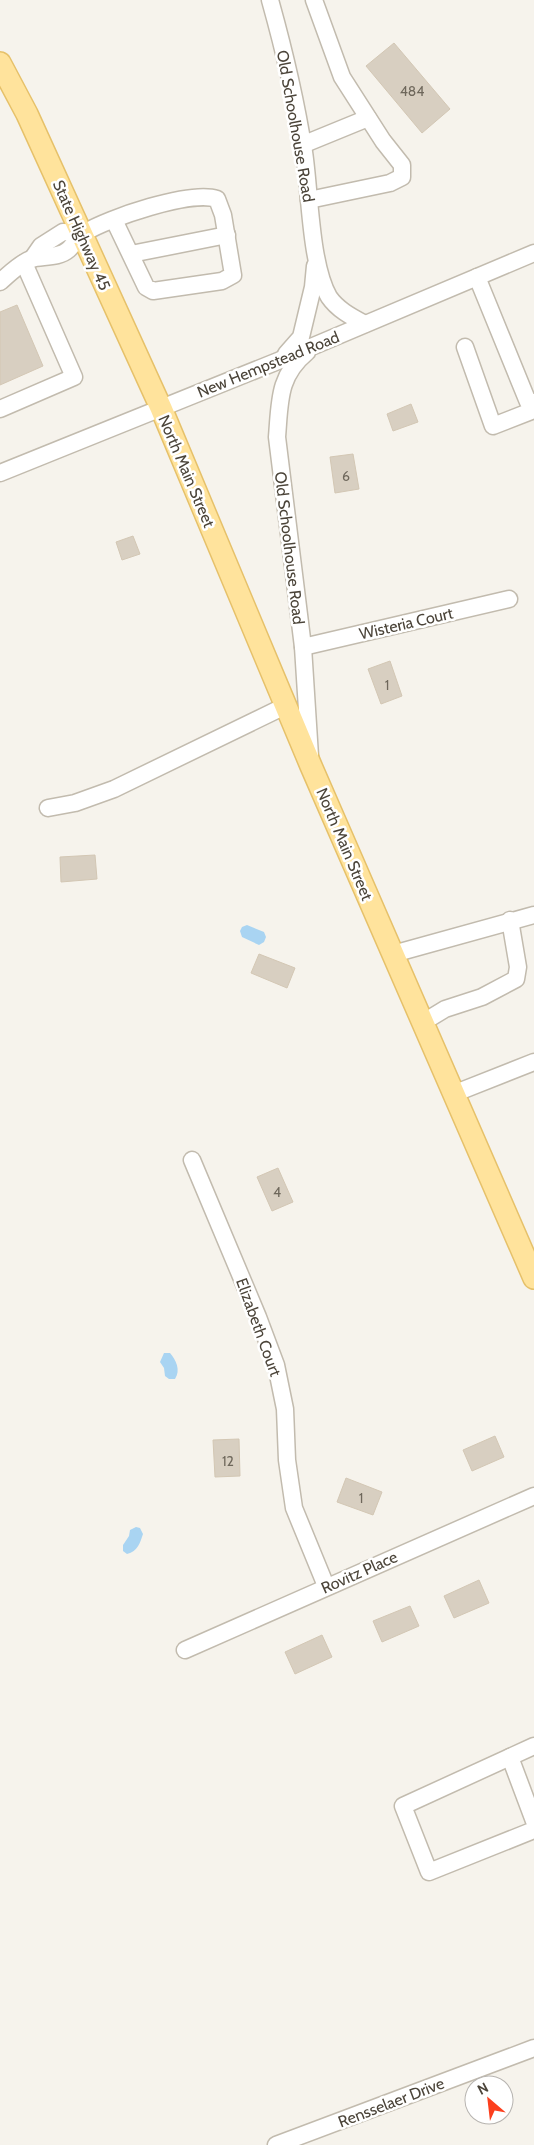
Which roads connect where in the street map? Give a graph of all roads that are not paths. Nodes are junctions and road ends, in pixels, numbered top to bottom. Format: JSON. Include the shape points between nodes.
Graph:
{"nodes":[{"id":1,"x":270,"y":0,"type":"edge"},
{"id":2,"x":314,"y":0,"type":"edge"},
{"id":3,"x":0,"y":63,"type":"edge"},
{"id":4,"x":368,"y":118,"type":"junction"},
{"id":5,"x":302,"y":145,"type":"junction"},
{"id":6,"x":310,"y":200,"type":"junction"},
{"id":7,"x":114,"y":220,"type":"junction"},
{"id":8,"x":82,"y":233,"type":"junction"},
{"id":9,"x":227,"y":235,"type":"junction"},
{"id":10,"x":534,"y":253,"type":"edge"},
{"id":11,"x":131,"y":254,"type":"junction"},
{"id":12,"x":316,"y":254,"type":"junction"},
{"id":13,"x":28,"y":261,"type":"junction"},
{"id":14,"x":477,"y":276,"type":"junction"},
{"id":15,"x":0,"y":282,"type":"edge"},
{"id":16,"x":365,"y":324,"type":"junction"},
{"id":17,"x":316,"y":344,"type":"junction"},
{"id":18,"x":465,"y":347,"type":"dead end"},
{"id":19,"x":278,"y":361,"type":"junction"},
{"id":20,"x":534,"y":402,"type":"edge"},
{"id":21,"x":161,"y":408,"type":"junction"},
{"id":22,"x":0,"y":409,"type":"edge"},
{"id":23,"x":534,"y":410,"type":"edge"},
{"id":24,"x":0,"y":473,"type":"edge"},
{"id":25,"x":509,"y":599,"type":"dead end"},
{"id":26,"x":303,"y":647,"type":"junction"},
{"id":27,"x":285,"y":706,"type":"junction"},
{"id":28,"x":311,"y":766,"type":"junction"},
{"id":29,"x":48,"y":808,"type":"dead end"},
{"id":30,"x":534,"y":914,"type":"edge"},
{"id":31,"x":510,"y":920,"type":"junction"},
{"id":32,"x":392,"y":954,"type":"junction"},
{"id":33,"x":422,"y":1024,"type":"junction"},
{"id":34,"x":534,"y":1062,"type":"edge"},
{"id":35,"x":453,"y":1094,"type":"junction"},
{"id":36,"x":192,"y":1160,"type":"dead end"},
{"id":37,"x":534,"y":1278,"type":"edge"},
{"id":38,"x":534,"y":1496,"type":"edge"},
{"id":39,"x":326,"y":1586,"type":"junction"},
{"id":40,"x":185,"y":1650,"type":"dead end"},
{"id":41,"x":534,"y":1746,"type":"edge"},
{"id":42,"x":510,"y":1757,"type":"junction"},
{"id":43,"x":534,"y":1821,"type":"edge"},
{"id":44,"x":534,"y":1830,"type":"edge"},
{"id":45,"x":534,"y":2048,"type":"edge"},
{"id":46,"x":276,"y":2145,"type":"edge"}],
"edges":[{"from":1,"to":5,"type":"street","name":"Old Schoolhouse Road","via":[[291,82]]},
{"from":2,"to":4,"type":"street","via":[[342,77]]},
{"from":3,"to":8,"type":"main road","name":"State Highway 45"},
{"from":4,"to":5,"type":"street"},
{"from":4,"to":6,"type":"street","via":[[402,165],[402,177],[390,183]]},
{"from":5,"to":6,"type":"street","name":"Old Schoolhouse Road"},
{"from":6,"to":12,"type":"street","name":"Old Schoolhouse Road"},
{"from":7,"to":8,"type":"street"},
{"from":7,"to":9,"type":"street","via":[[144,209],[209,196],[216,199]]},
{"from":7,"to":11,"type":"street"},
{"from":8,"to":13,"type":"street","via":[[63,232],[41,246]]},
{"from":8,"to":21,"type":"main road","name":"State Highway 45"},
{"from":9,"to":11,"type":"street"},
{"from":9,"to":11,"type":"street","via":[[233,275],[222,282],[153,291],[146,287]]},
{"from":10,"to":14,"type":"street","name":"New Hempstead Road"},
{"from":12,"to":16,"type":"street","name":"Old Schoolhouse Road","via":[[330,298],[347,315]]},
{"from":12,"to":19,"type":"street","name":"Old Schoolhouse Road","via":[[313,288],[301,337]]},
{"from":13,"to":15,"type":"street"},
{"from":13,"to":22,"type":"street","via":[[74,377]]},
{"from":14,"to":16,"type":"street","name":"New Hempstead Road"},
{"from":14,"to":20,"type":"street","via":[[528,402]]},
{"from":16,"to":17,"type":"street","name":"New Hempstead Road"},
{"from":17,"to":19,"type":"street","name":"New Hempstead Road"},
{"from":17,"to":26,"type":"street","name":"Old Schoolhouse Road","via":[[297,360],[286,376],[277,437]]},
{"from":18,"to":23,"type":"street","via":[[493,426]]},
{"from":19,"to":21,"type":"street","name":"New Hempstead Road"},
{"from":21,"to":24,"type":"street","name":"New Hempstead Road"},
{"from":21,"to":27,"type":"main road","name":"North Main Street"},
{"from":25,"to":26,"type":"street","name":"Wisteria Court"},
{"from":26,"to":28,"type":"street","name":"Old Schoolhouse Road"},
{"from":27,"to":28,"type":"main road","name":"North Main Street"},
{"from":27,"to":29,"type":"street","via":[[114,790]]},
{"from":28,"to":32,"type":"main road","name":"North Main Street"},
{"from":30,"to":31,"type":"street"},
{"from":31,"to":32,"type":"street"},
{"from":31,"to":33,"type":"street","via":[[518,967],[516,979],[482,997],[445,1009]]},
{"from":32,"to":33,"type":"main road","name":"North Main Street"},
{"from":33,"to":35,"type":"main road","name":"North Main Street"},
{"from":34,"to":35,"type":"street"},
{"from":35,"to":37,"type":"main road","name":"North Main Street"},
{"from":36,"to":39,"type":"street","name":"Elizabeth Court","via":[[276,1365],[285,1409],[287,1460],[294,1508]]},
{"from":38,"to":39,"type":"street","name":"Rovitz Place"},
{"from":39,"to":40,"type":"street","name":"Rovitz Place"},
{"from":41,"to":42,"type":"street"},
{"from":42,"to":43,"type":"street"},
{"from":42,"to":44,"type":"street","via":[[403,1806],[429,1872]]},
{"from":45,"to":46,"type":"street","name":"Rensselaer Drive"}]}
